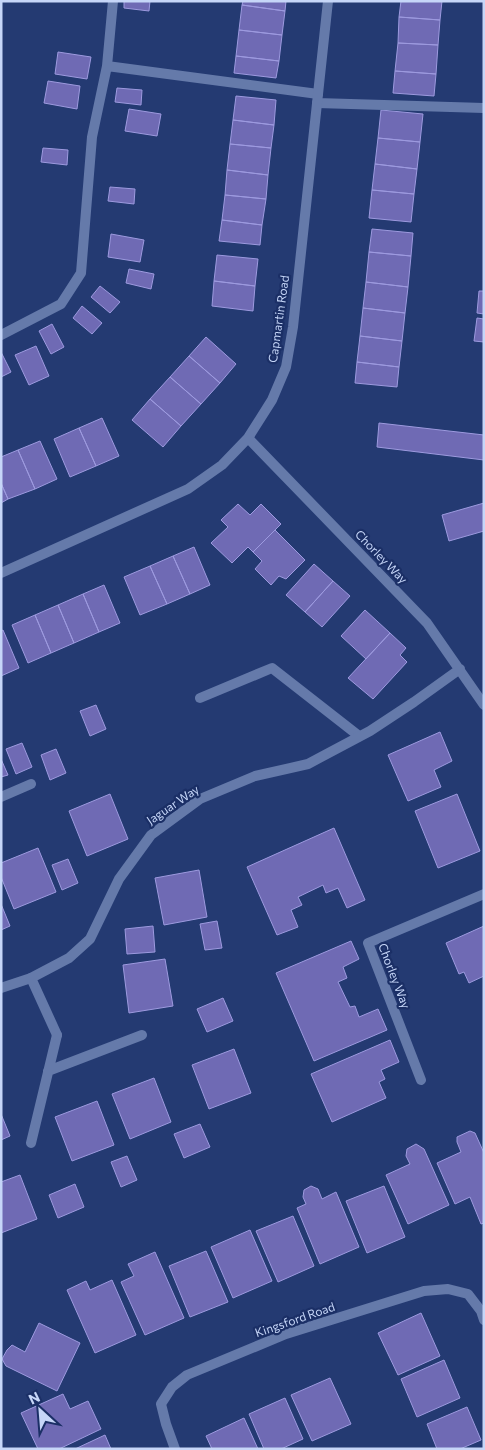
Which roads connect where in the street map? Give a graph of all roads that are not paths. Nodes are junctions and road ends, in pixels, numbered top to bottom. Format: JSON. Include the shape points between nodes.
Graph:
{"nodes":[{"id":1,"x":113,"y":1,"type":"edge"},
{"id":2,"x":328,"y":1,"type":"edge"},
{"id":3,"x":107,"y":66,"type":"junction"},
{"id":4,"x":318,"y":98,"type":"junction"},
{"id":5,"x":484,"y":108,"type":"edge"},
{"id":6,"x":1,"y":335,"type":"edge"},
{"id":7,"x":248,"y":438,"type":"junction"},
{"id":8,"x":1,"y":573,"type":"edge"},
{"id":9,"x":460,"y":669,"type":"junction"},
{"id":10,"x":200,"y":698,"type":"dead end"},
{"id":11,"x":484,"y":705,"type":"edge"},
{"id":12,"x":359,"y":736,"type":"junction"},
{"id":13,"x":31,"y":784,"type":"dead end"},
{"id":14,"x":1,"y":796,"type":"edge"},
{"id":15,"x":484,"y":894,"type":"edge"},
{"id":16,"x":31,"y":978,"type":"junction"},
{"id":17,"x":1,"y":988,"type":"edge"},
{"id":18,"x":142,"y":1035,"type":"dead end"},
{"id":19,"x":48,"y":1071,"type":"junction"},
{"id":20,"x":421,"y":1080,"type":"dead end"},
{"id":21,"x":31,"y":1143,"type":"dead end"},
{"id":22,"x":484,"y":1320,"type":"edge"},
{"id":23,"x":175,"y":1449,"type":"edge"}],
"edges":[{"from":1,"to":3,"type":"street"},
{"from":2,"to":4,"type":"street","name":"Capmartin Road"},
{"from":3,"to":4,"type":"street"},
{"from":3,"to":6,"type":"street","via":[[92,137],[81,273],[61,304]]},
{"from":4,"to":5,"type":"street"},
{"from":4,"to":7,"type":"street","name":"Capmartin Road","via":[[286,367],[272,400]]},
{"from":7,"to":8,"type":"street","name":"Capmartin Road","via":[[222,465],[188,489]]},
{"from":7,"to":9,"type":"street","name":"Chorley Way","via":[[427,623]]},
{"from":9,"to":11,"type":"street","name":"Chorley Way"},
{"from":9,"to":12,"type":"street","name":"Jaguar Way"},
{"from":10,"to":12,"type":"street","via":[[272,668]]},
{"from":12,"to":16,"type":"street","name":"Jaguar Way","via":[[308,764],[255,776],[200,799],[151,835],[119,879],[90,939],[69,958]]},
{"from":13,"to":14,"type":"street"},
{"from":15,"to":20,"type":"street","name":"Chorley Way","via":[[368,943]]},
{"from":16,"to":17,"type":"street","name":"Jaguar Way"},
{"from":16,"to":19,"type":"street","via":[[57,1035]]},
{"from":18,"to":19,"type":"street"},
{"from":19,"to":21,"type":"street"},
{"from":22,"to":23,"type":"street","name":"Kingsford Road","via":[[468,1294],[448,1289],[424,1291],[277,1338],[187,1375],[172,1387],[162,1404]]}]}
